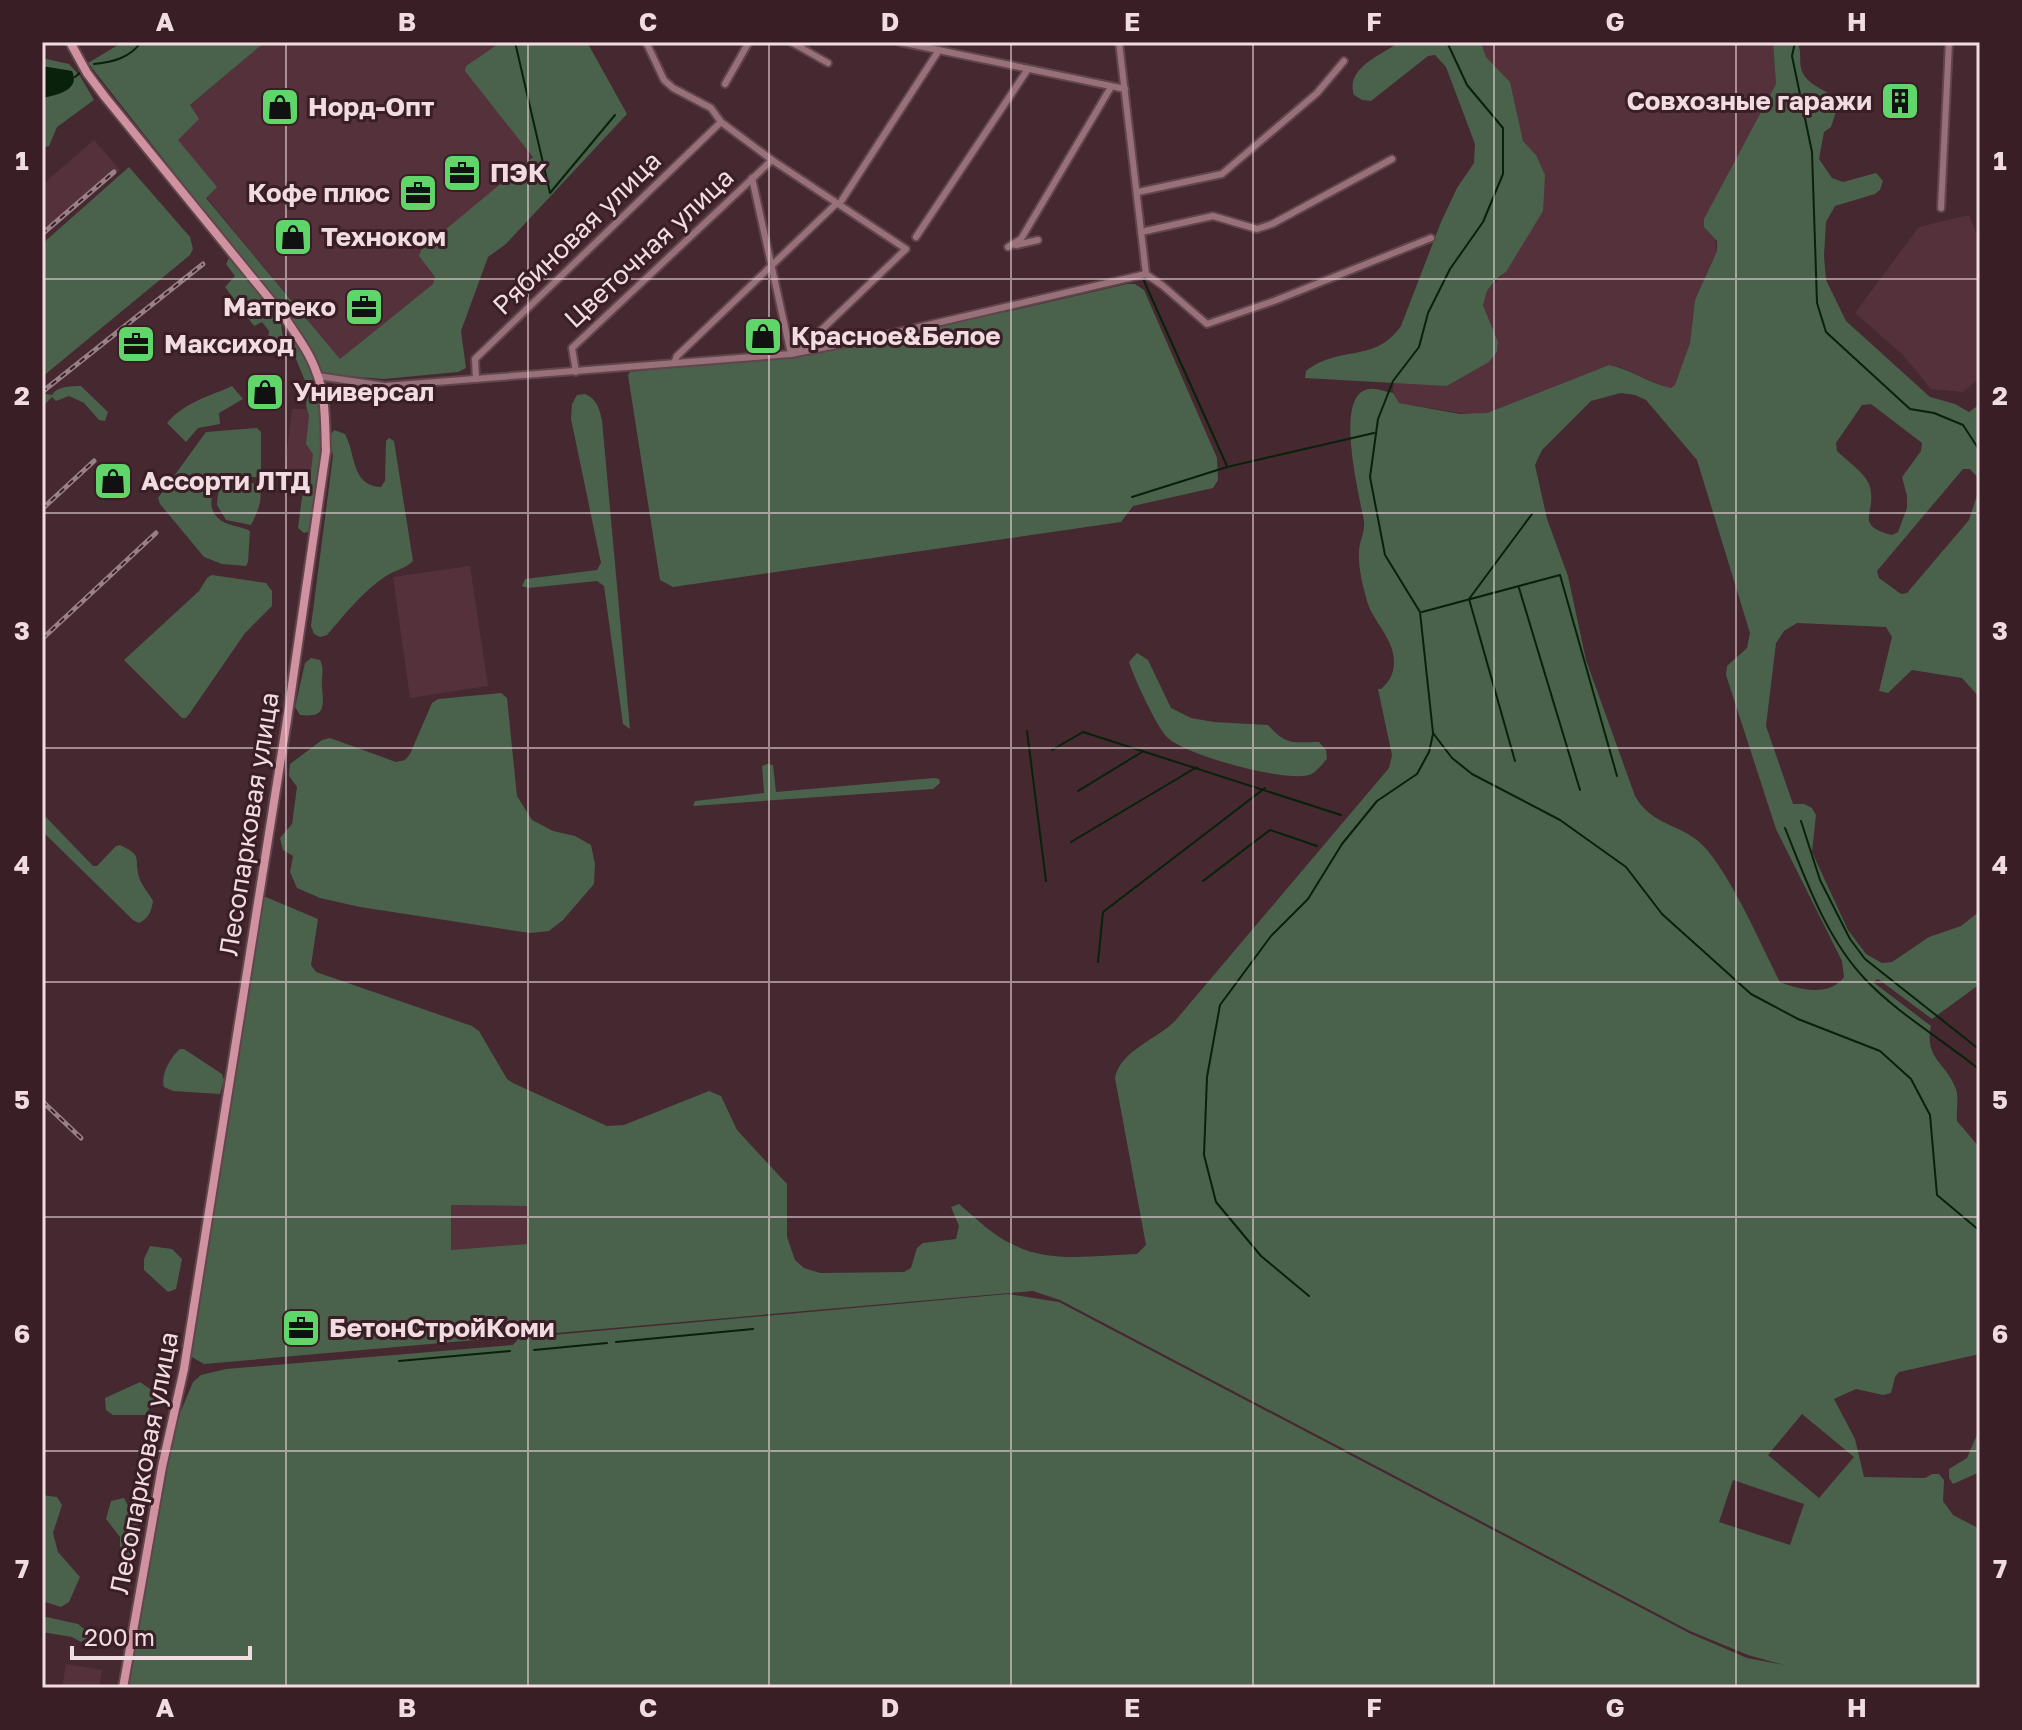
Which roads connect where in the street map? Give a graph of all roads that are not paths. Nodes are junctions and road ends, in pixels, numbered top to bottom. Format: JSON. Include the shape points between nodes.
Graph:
{"nodes":[{"id":1,"x":70,"y":42,"type":"edge"},
{"id":2,"x":646,"y":42,"type":"edge"},
{"id":3,"x":749,"y":42,"type":"edge"},
{"id":4,"x":791,"y":42,"type":"edge"},
{"id":5,"x":900,"y":42,"type":"edge"},
{"id":6,"x":1119,"y":42,"type":"edge"},
{"id":7,"x":1949,"y":42,"type":"edge"},
{"id":8,"x":939,"y":50,"type":"junction"},
{"id":9,"x":1344,"y":61,"type":"dead end"},
{"id":10,"x":828,"y":63,"type":"dead end"},
{"id":11,"x":1028,"y":69,"type":"junction"},
{"id":12,"x":725,"y":84,"type":"dead end"},
{"id":13,"x":1111,"y":87,"type":"junction"},
{"id":14,"x":1125,"y":89,"type":"junction"},
{"id":15,"x":721,"y":122,"type":"junction"},
{"id":16,"x":1392,"y":159,"type":"dead end"},
{"id":17,"x":772,"y":160,"type":"junction"},
{"id":18,"x":752,"y":178,"type":"junction"},
{"id":19,"x":1138,"y":192,"type":"junction"},
{"id":20,"x":839,"y":202,"type":"junction"},
{"id":21,"x":1941,"y":208,"type":"dead end"},
{"id":22,"x":1141,"y":232,"type":"junction"},
{"id":23,"x":916,"y":237,"type":"dead end"},
{"id":24,"x":1431,"y":238,"type":"dead end"},
{"id":25,"x":1038,"y":240,"type":"dead end"},
{"id":26,"x":771,"y":265,"type":"junction"},
{"id":27,"x":1146,"y":274,"type":"junction"},
{"id":28,"x":791,"y":354,"type":"junction"},
{"id":29,"x":674,"y":363,"type":"junction"},
{"id":30,"x":576,"y":372,"type":"junction"},
{"id":31,"x":318,"y":376,"type":"junction"},
{"id":32,"x":476,"y":379,"type":"junction"},
{"id":33,"x":123,"y":1688,"type":"edge"}],
"edges":[{"from":1,"to":31,"type":"street","name":"Лесопарковая улица","via":[[105,97],[285,318]]},
{"from":2,"to":15,"type":"street","via":[[664,80],[711,108]]},
{"from":3,"to":12,"type":"street"},
{"from":4,"to":10,"type":"street"},
{"from":5,"to":8,"type":"street"},
{"from":6,"to":14,"type":"street"},
{"from":7,"to":21,"type":"street"},
{"from":8,"to":11,"type":"street"},
{"from":8,"to":20,"type":"street"},
{"from":9,"to":19,"type":"street","via":[[1317,93],[1222,174]]},
{"from":11,"to":13,"type":"street"},
{"from":11,"to":23,"type":"street"},
{"from":13,"to":14,"type":"street"},
{"from":13,"to":25,"type":"street","via":[[1021,239],[1008,247]]},
{"from":14,"to":19,"type":"street"},
{"from":15,"to":17,"type":"street"},
{"from":15,"to":32,"type":"street","name":"Рябиновая улица","via":[[475,359]]},
{"from":16,"to":22,"type":"street","via":[[1257,229],[1213,216]]},
{"from":17,"to":18,"type":"street","name":"Цветочная улица"},
{"from":17,"to":20,"type":"street"},
{"from":18,"to":26,"type":"street"},
{"from":18,"to":30,"type":"street","name":"Цветочная улица","via":[[572,348]]},
{"from":19,"to":22,"type":"street"},
{"from":20,"to":26,"type":"street"},
{"from":20,"to":28,"type":"street","via":[[906,249]]},
{"from":22,"to":27,"type":"street"},
{"from":24,"to":27,"type":"street","via":[[1207,324]]},
{"from":26,"to":28,"type":"street"},
{"from":26,"to":29,"type":"street"},
{"from":27,"to":28,"type":"street"},
{"from":28,"to":29,"type":"street"},
{"from":29,"to":30,"type":"street"},
{"from":30,"to":32,"type":"street"},
{"from":31,"to":32,"type":"street","via":[[385,386]]},
{"from":31,"to":33,"type":"street","name":"Лесопарковая улица","via":[[326,451],[299,639],[184,1369]]}]}
